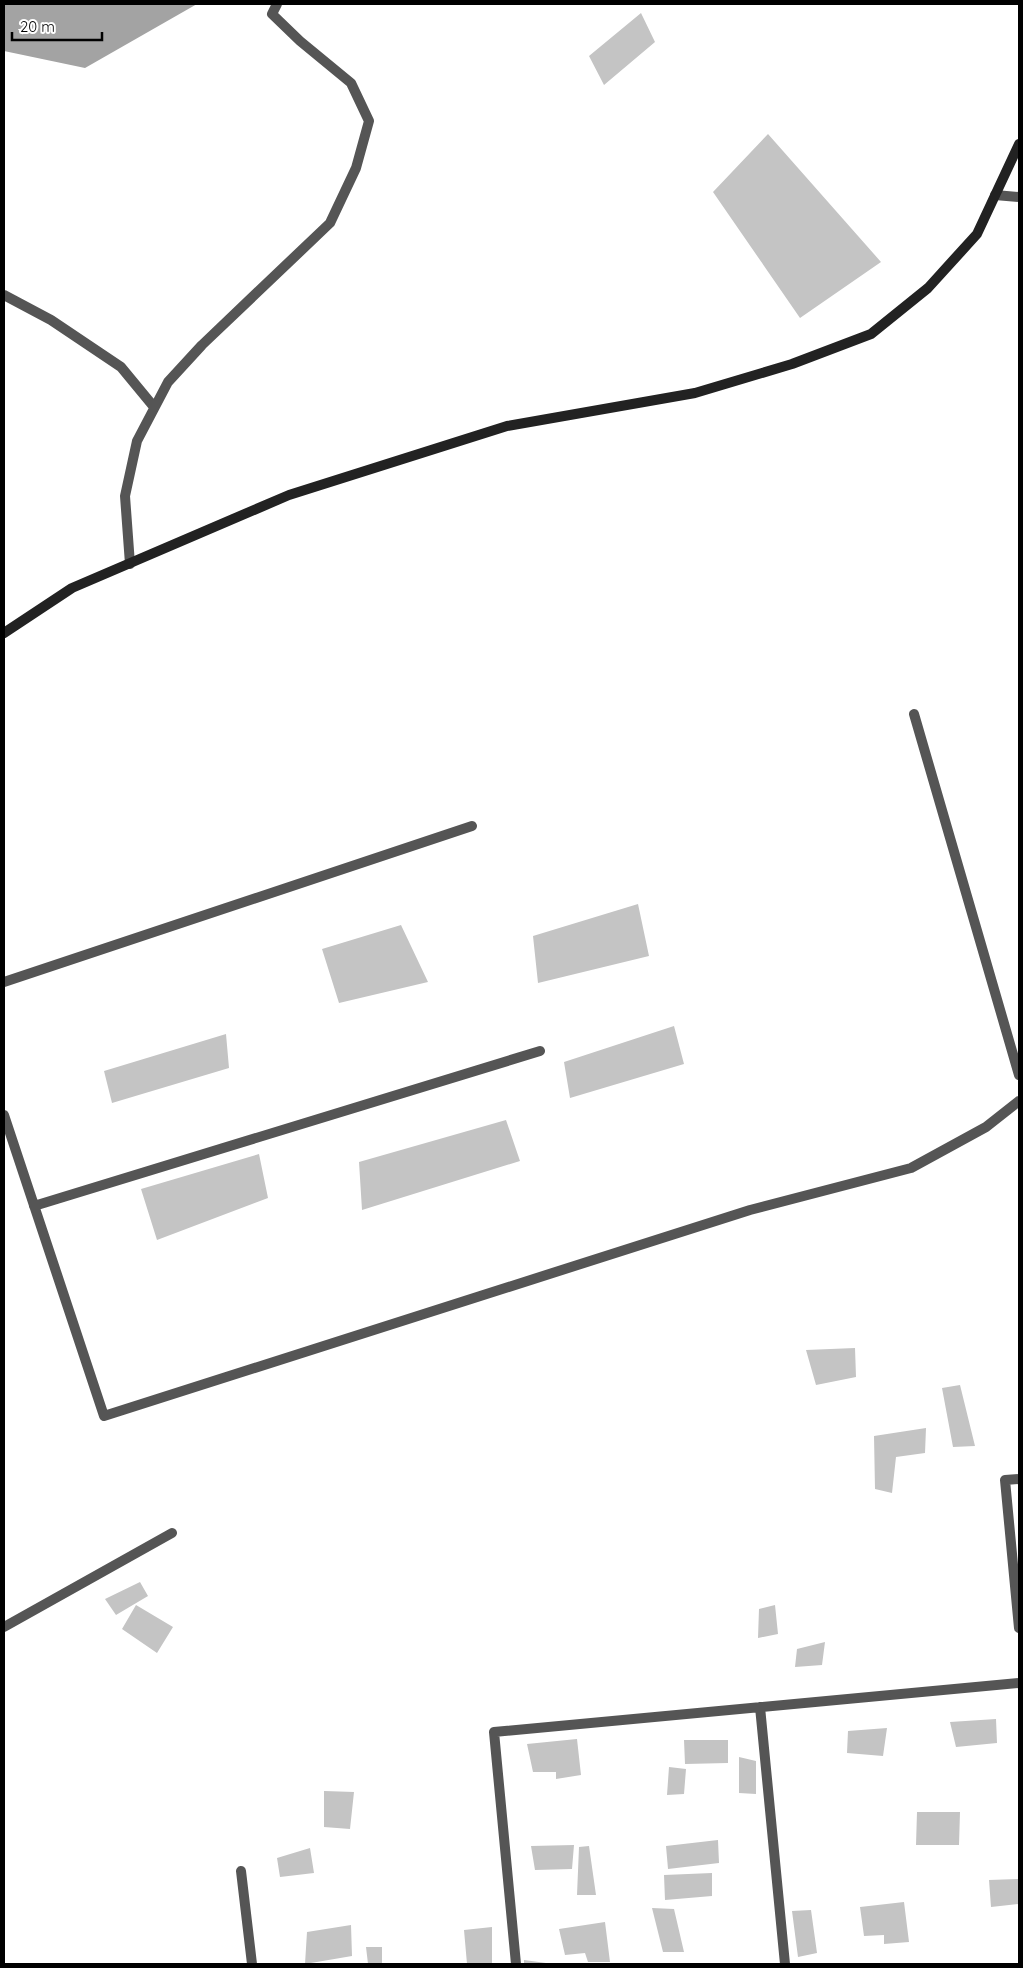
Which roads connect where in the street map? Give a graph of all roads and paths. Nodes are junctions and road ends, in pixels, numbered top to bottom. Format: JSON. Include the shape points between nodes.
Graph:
{"nodes":[{"id":1,"x":277,"y":4,"type":"edge"},
{"id":2,"x":1019,"y":144,"type":"edge"},
{"id":3,"x":996,"y":195,"type":"junction"},
{"id":4,"x":1019,"y":197,"type":"edge"},
{"id":5,"x":4,"y":295,"type":"edge"},
{"id":6,"x":154,"y":408,"type":"junction"},
{"id":7,"x":130,"y":564,"type":"junction"},
{"id":8,"x":4,"y":633,"type":"edge"},
{"id":9,"x":914,"y":714,"type":"dead end"},
{"id":10,"x":472,"y":826,"type":"dead end"},
{"id":11,"x":4,"y":982,"type":"edge"},
{"id":12,"x":540,"y":1051,"type":"dead end"},
{"id":13,"x":1019,"y":1075,"type":"edge"},
{"id":14,"x":1019,"y":1101,"type":"edge"},
{"id":15,"x":4,"y":1115,"type":"edge"},
{"id":16,"x":34,"y":1206,"type":"junction"},
{"id":17,"x":1019,"y":1479,"type":"edge"},
{"id":18,"x":172,"y":1533,"type":"dead end"},
{"id":19,"x":4,"y":1627,"type":"edge"},
{"id":20,"x":1019,"y":1628,"type":"edge"},
{"id":21,"x":1019,"y":1682,"type":"edge"},
{"id":22,"x":760,"y":1707,"type":"junction"},
{"id":23,"x":242,"y":1871,"type":"dead end"},
{"id":24,"x":252,"y":1964,"type":"edge"},
{"id":25,"x":516,"y":1964,"type":"edge"},
{"id":26,"x":785,"y":1964,"type":"edge"}],
"edges":[{"from":1,"to":6,"type":"street","via":[[272,14],[351,83],[369,121],[356,168],[330,223],[202,345],[168,382]]},
{"from":2,"to":3,"type":"street"},
{"from":3,"to":4,"type":"street"},
{"from":3,"to":7,"type":"street","via":[[971,241],[928,288],[871,334],[792,364],[695,393],[506,426],[289,495]]},
{"from":5,"to":6,"type":"street","via":[[51,320],[121,367]]},
{"from":6,"to":7,"type":"street","via":[[137,441],[125,496]]},
{"from":7,"to":8,"type":"street","via":[[72,588]]},
{"from":9,"to":13,"type":"street"},
{"from":10,"to":11,"type":"street"},
{"from":12,"to":16,"type":"street"},
{"from":14,"to":16,"type":"street","via":[[986,1126],[910,1168],[750,1210],[104,1416]]},
{"from":15,"to":16,"type":"street"},
{"from":17,"to":20,"type":"street","via":[[1005,1480]]},
{"from":18,"to":19,"type":"street"},
{"from":21,"to":22,"type":"street"},
{"from":22,"to":25,"type":"street","via":[[494,1732]]},
{"from":22,"to":26,"type":"street"},
{"from":23,"to":24,"type":"street"}]}
